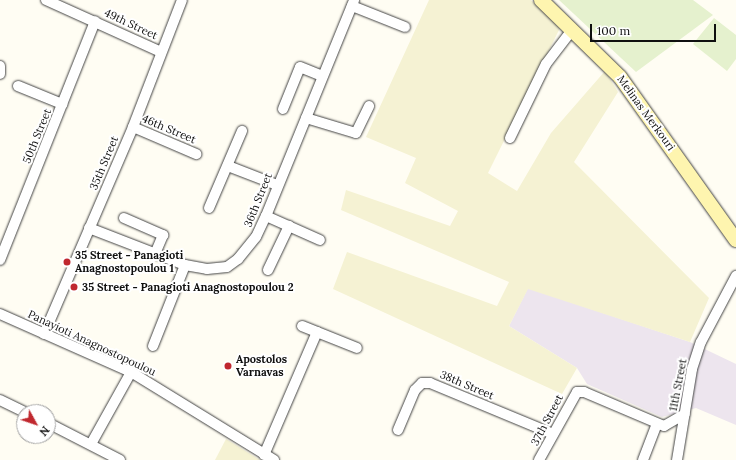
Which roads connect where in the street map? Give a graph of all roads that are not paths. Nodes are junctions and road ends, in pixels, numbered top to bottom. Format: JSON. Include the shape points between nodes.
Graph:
{"nodes":[{"id":1,"x":46,"y":0,"type":"edge"},
{"id":2,"x":182,"y":0,"type":"edge"},
{"id":3,"x":541,"y":0,"type":"edge"},
{"id":4,"x":353,"y":3,"type":"edge"},
{"id":5,"x":95,"y":21,"type":"junction"},
{"id":6,"x":405,"y":27,"type":"dead end"},
{"id":7,"x":572,"y":30,"type":"junction"},
{"id":8,"x":161,"y":52,"type":"junction"},
{"id":9,"x":0,"y":66,"type":"edge"},
{"id":10,"x":0,"y":74,"type":"edge"},
{"id":11,"x":322,"y":76,"type":"junction"},
{"id":12,"x":18,"y":86,"type":"dead end"},
{"id":13,"x":62,"y":104,"type":"junction"},
{"id":14,"x":369,"y":106,"type":"dead end"},
{"id":15,"x":283,"y":109,"type":"dead end"},
{"id":16,"x":306,"y":118,"type":"junction"},
{"id":17,"x":133,"y":127,"type":"junction"},
{"id":18,"x":242,"y":131,"type":"dead end"},
{"id":19,"x":510,"y":138,"type":"dead end"},
{"id":20,"x":196,"y":154,"type":"dead end"},
{"id":21,"x":228,"y":166,"type":"junction"},
{"id":22,"x":277,"y":185,"type":"junction"},
{"id":23,"x":209,"y":208,"type":"dead end"},
{"id":24,"x":266,"y":216,"type":"junction"},
{"id":25,"x":124,"y":218,"type":"dead end"},
{"id":26,"x":289,"y":226,"type":"junction"},
{"id":27,"x":89,"y":228,"type":"junction"},
{"id":28,"x":5,"y":234,"type":"edge"},
{"id":29,"x":320,"y":240,"type":"dead end"},
{"id":30,"x":736,"y":240,"type":"edge"},
{"id":31,"x":155,"y":254,"type":"junction"},
{"id":32,"x":0,"y":260,"type":"edge"},
{"id":33,"x":185,"y":265,"type":"junction"},
{"id":34,"x":268,"y":270,"type":"dead end"},
{"id":35,"x":736,"y":276,"type":"edge"},
{"id":36,"x":0,"y":314,"type":"edge"},
{"id":37,"x":302,"y":326,"type":"dead end"},
{"id":38,"x":317,"y":332,"type":"junction"},
{"id":39,"x":44,"y":334,"type":"junction"},
{"id":40,"x":153,"y":346,"type":"dead end"},
{"id":41,"x":356,"y":348,"type":"dead end"},
{"id":42,"x":131,"y":372,"type":"junction"},
{"id":43,"x":0,"y":400,"type":"edge"},
{"id":44,"x":16,"y":408,"type":"edge"},
{"id":45,"x":684,"y":414,"type":"junction"},
{"id":46,"x":657,"y":424,"type":"junction"},
{"id":47,"x":56,"y":427,"type":"edge"},
{"id":48,"x":398,"y":430,"type":"dead end"},
{"id":49,"x":551,"y":433,"type":"junction"},
{"id":50,"x":91,"y":444,"type":"junction"},
{"id":51,"x":264,"y":455,"type":"junction"},
{"id":52,"x":120,"y":460,"type":"edge"},
{"id":53,"x":274,"y":460,"type":"edge"},
{"id":54,"x":539,"y":460,"type":"edge"},
{"id":55,"x":643,"y":460,"type":"edge"},
{"id":56,"x":676,"y":460,"type":"edge"}],
"edges":[{"from":1,"to":5,"type":"street","name":"49th Street"},
{"from":2,"to":8,"type":"street","name":"35th Street"},
{"from":3,"to":7,"type":"main road","name":"Melinas Merkouri"},
{"from":4,"to":6,"type":"street"},
{"from":4,"to":11,"type":"street","name":"36th Street"},
{"from":5,"to":8,"type":"street","name":"49th Street"},
{"from":5,"to":13,"type":"street","name":"50th Street"},
{"from":7,"to":19,"type":"street","via":[[546,64]]},
{"from":7,"to":30,"type":"main road","name":"Melinas Merkouri","via":[[620,77]]},
{"from":8,"to":17,"type":"street","name":"35th Street"},
{"from":9,"to":10,"type":"street"},
{"from":11,"to":15,"type":"street","via":[[300,67]]},
{"from":11,"to":16,"type":"street","name":"36th Street"},
{"from":12,"to":13,"type":"street"},
{"from":13,"to":28,"type":"street","name":"50th Street"},
{"from":14,"to":16,"type":"street","via":[[356,133]]},
{"from":16,"to":22,"type":"street","name":"36th Street"},
{"from":17,"to":20,"type":"street","name":"46th Street"},
{"from":17,"to":27,"type":"street","name":"35th Street"},
{"from":18,"to":21,"type":"street"},
{"from":21,"to":22,"type":"street"},
{"from":21,"to":23,"type":"street"},
{"from":22,"to":24,"type":"street","name":"36th Street"},
{"from":24,"to":26,"type":"street"},
{"from":24,"to":33,"type":"street","name":"36th Street","via":[[249,248],[226,267],[208,269]]},
{"from":25,"to":31,"type":"street","via":[[163,235]]},
{"from":26,"to":29,"type":"street"},
{"from":26,"to":34,"type":"street"},
{"from":27,"to":31,"type":"street","name":"36th Street"},
{"from":27,"to":39,"type":"street","name":"35th Street"},
{"from":28,"to":32,"type":"street","name":"50th Street"},
{"from":31,"to":33,"type":"street","name":"36th Street"},
{"from":33,"to":40,"type":"street"},
{"from":35,"to":45,"type":"street","name":"11th Street","via":[[701,342],[692,369]]},
{"from":36,"to":39,"type":"street","name":"Panayioti Anagnostopoulou"},
{"from":37,"to":38,"type":"street"},
{"from":38,"to":41,"type":"street"},
{"from":38,"to":51,"type":"street"},
{"from":39,"to":42,"type":"street","name":"Panayioti Anagnostopoulou"},
{"from":42,"to":50,"type":"street"},
{"from":42,"to":51,"type":"street","name":"Panayioti Anagnostopoulou","via":[[195,408]]},
{"from":43,"to":44,"type":"street"},
{"from":45,"to":46,"type":"street","via":[[669,426]]},
{"from":45,"to":56,"type":"street","name":"11th Street"},
{"from":46,"to":49,"type":"street","name":"37th Street","via":[[584,392],[577,392]]},
{"from":46,"to":55,"type":"street"},
{"from":47,"to":50,"type":"street"},
{"from":48,"to":49,"type":"street","name":"38th Street","via":[[415,390],[422,383],[430,383]]},
{"from":49,"to":54,"type":"street","name":"37th Street"},
{"from":50,"to":52,"type":"street"},
{"from":51,"to":53,"type":"street","name":"Panayioti Anagnostopoulou"}]}
